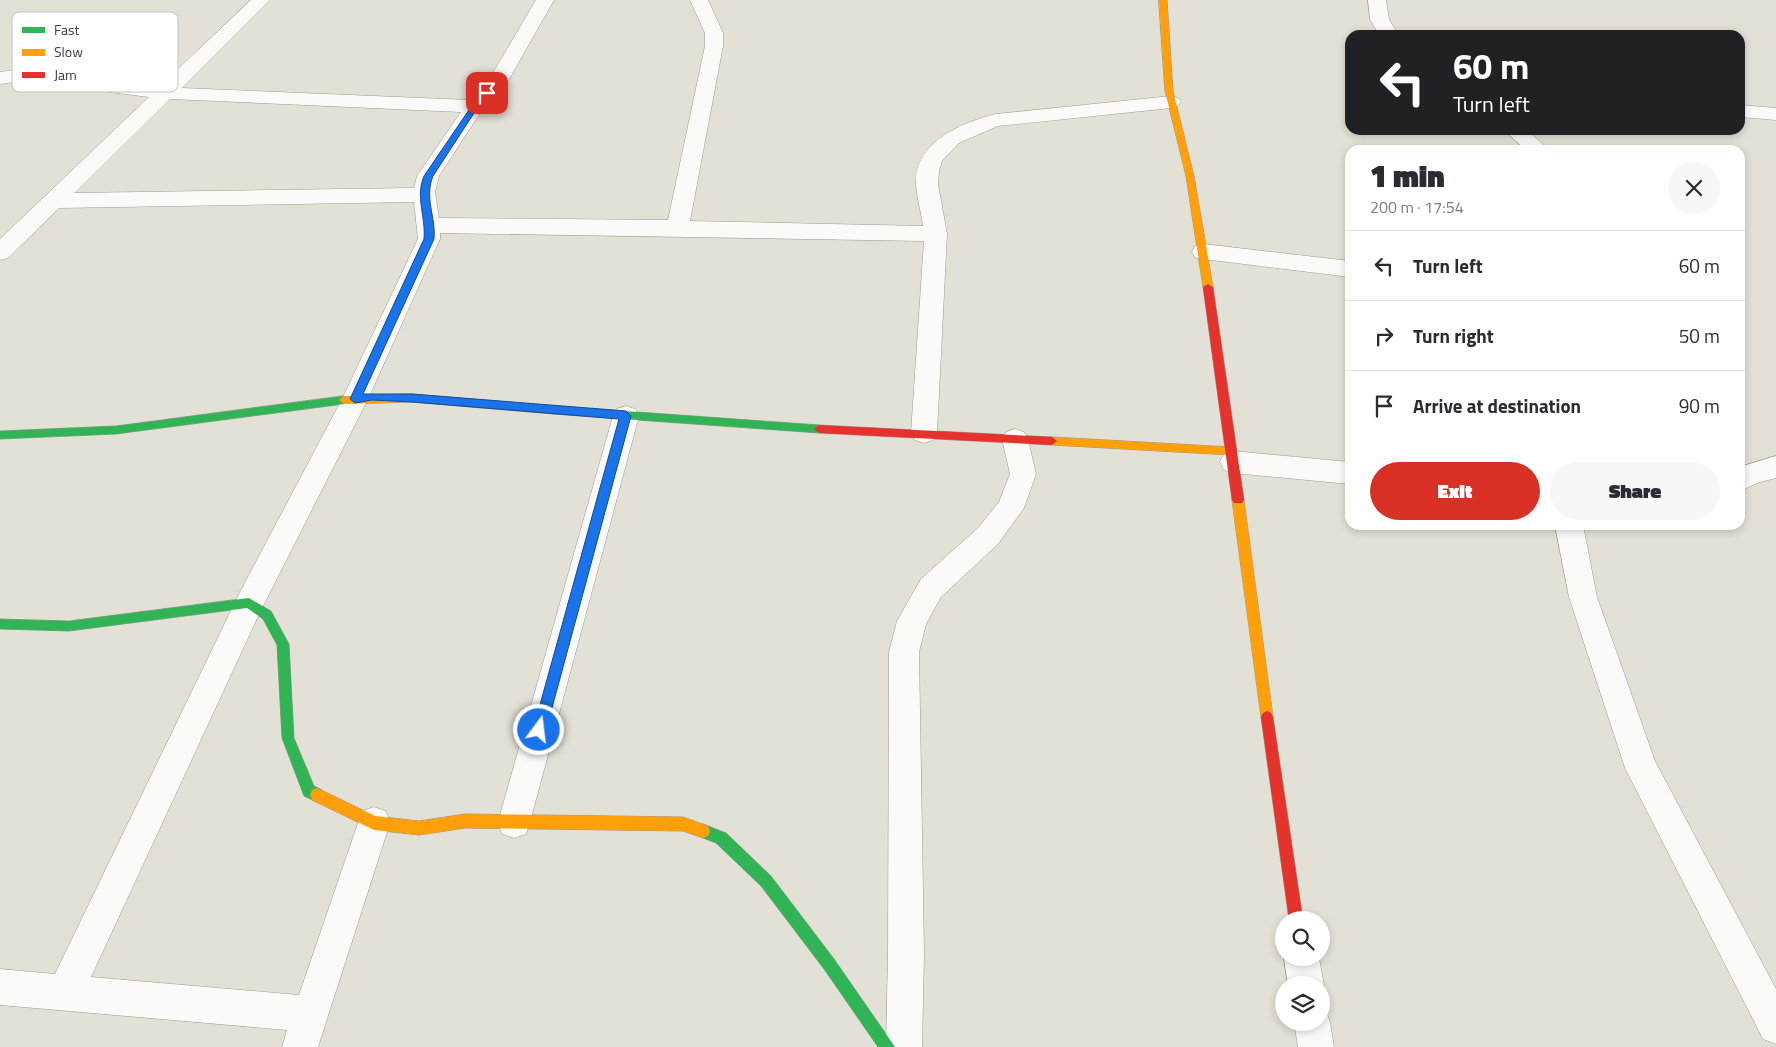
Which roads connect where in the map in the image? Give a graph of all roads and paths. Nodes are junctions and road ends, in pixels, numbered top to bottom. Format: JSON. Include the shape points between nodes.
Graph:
{"nodes":[{"id":1,"x":261,"y":0,"type":"edge"},
{"id":2,"x":546,"y":0,"type":"edge"},
{"id":3,"x":699,"y":0,"type":"edge"},
{"id":4,"x":1163,"y":0,"type":"edge"},
{"id":5,"x":1377,"y":0,"type":"edge"},
{"id":6,"x":1385,"y":30,"type":"edge"},
{"id":7,"x":178,"y":80,"type":"edge"},
{"id":8,"x":156,"y":92,"type":"edge"},
{"id":9,"x":164,"y":93,"type":"junction"},
{"id":10,"x":1172,"y":102,"type":"junction"},
{"id":11,"x":476,"y":106,"type":"junction"},
{"id":12,"x":1745,"y":111,"type":"edge"},
{"id":13,"x":1776,"y":114,"type":"edge"},
{"id":14,"x":1520,"y":135,"type":"edge"},
{"id":15,"x":1533,"y":145,"type":"edge"},
{"id":16,"x":423,"y":195,"type":"junction"},
{"id":17,"x":52,"y":202,"type":"junction"},
{"id":18,"x":430,"y":225,"type":"junction"},
{"id":19,"x":677,"y":228,"type":"junction"},
{"id":20,"x":936,"y":234,"type":"junction"},
{"id":21,"x":0,"y":252,"type":"edge"},
{"id":22,"x":1203,"y":252,"type":"junction"},
{"id":23,"x":1345,"y":268,"type":"edge"},
{"id":24,"x":355,"y":399,"type":"junction"},
{"id":25,"x":626,"y":416,"type":"junction"},
{"id":26,"x":924,"y":433,"type":"junction"},
{"id":27,"x":0,"y":435,"type":"edge"},
{"id":28,"x":1015,"y":439,"type":"junction"},
{"id":29,"x":1232,"y":457,"type":"junction"},
{"id":30,"x":1776,"y":467,"type":"edge"},
{"id":31,"x":1345,"y":472,"type":"edge"},
{"id":32,"x":1745,"y":477,"type":"edge"},
{"id":33,"x":1570,"y":530,"type":"edge"},
{"id":34,"x":249,"y":603,"type":"junction"},
{"id":35,"x":0,"y":624,"type":"edge"},
{"id":36,"x":514,"y":822,"type":"junction"},
{"id":37,"x":374,"y":824,"type":"junction"},
{"id":38,"x":1295,"y":911,"type":"edge"},
{"id":39,"x":0,"y":987,"type":"edge"},
{"id":40,"x":65,"y":993,"type":"junction"},
{"id":41,"x":312,"y":1014,"type":"junction"},
{"id":42,"x":1776,"y":1026,"type":"edge"},
{"id":43,"x":1313,"y":1031,"type":"edge"},
{"id":44,"x":300,"y":1047,"type":"edge"},
{"id":45,"x":887,"y":1047,"type":"edge"},
{"id":46,"x":904,"y":1047,"type":"edge"},
{"id":47,"x":1316,"y":1047,"type":"edge"}],
"edges":[{"from":1,"to":7,"type":"street"},
{"from":2,"to":11,"type":"street","via":[[498,81]]},
{"from":3,"to":19,"type":"street","via":[[714,33],[714,46]]},
{"from":4,"to":10,"type":"street"},
{"from":5,"to":6,"type":"street","via":[[1378,16]]},
{"from":8,"to":9,"type":"street"},
{"from":9,"to":11,"type":"street"},
{"from":9,"to":17,"type":"street"},
{"from":10,"to":20,"type":"street","via":[[996,120],[952,138],[933,159],[928,171],[927,184]]},
{"from":10,"to":22,"type":"street","via":[[1190,176]]},
{"from":11,"to":16,"type":"street","via":[[428,176]]},
{"from":12,"to":13,"type":"street"},
{"from":14,"to":15,"type":"street"},
{"from":16,"to":17,"type":"street"},
{"from":16,"to":18,"type":"street"},
{"from":17,"to":21,"type":"street"},
{"from":18,"to":19,"type":"street"},
{"from":18,"to":24,"type":"street","via":[[429,239]]},
{"from":19,"to":20,"type":"street"},
{"from":20,"to":26,"type":"street"},
{"from":22,"to":23,"type":"street"},
{"from":22,"to":29,"type":"street"},
{"from":24,"to":25,"type":"street","via":[[372,396],[412,398]]},
{"from":24,"to":27,"type":"street","via":[[327,400],[133,428]]},
{"from":24,"to":34,"type":"street"},
{"from":25,"to":26,"type":"street"},
{"from":25,"to":36,"type":"street"},
{"from":26,"to":28,"type":"street"},
{"from":28,"to":29,"type":"street"},
{"from":28,"to":46,"type":"street","via":[[1023,474],[1010,508],[988,536],[931,588],[912,621],[904,652]]},
{"from":29,"to":31,"type":"street"},
{"from":29,"to":38,"type":"street"},
{"from":30,"to":32,"type":"street"},
{"from":33,"to":42,"type":"street","via":[[1583,597],[1641,768]]},
{"from":34,"to":35,"type":"street","via":[[69,626]]},
{"from":34,"to":37,"type":"street","via":[[267,615],[283,644],[288,738],[309,790]]},
{"from":34,"to":40,"type":"street"},
{"from":36,"to":37,"type":"street","via":[[466,821],[419,828]]},
{"from":36,"to":45,"type":"street","via":[[683,824],[721,838],[766,881],[830,964]]},
{"from":37,"to":41,"type":"street"},
{"from":39,"to":40,"type":"street"},
{"from":40,"to":41,"type":"street"},
{"from":41,"to":44,"type":"street"},
{"from":43,"to":47,"type":"street"}]}
